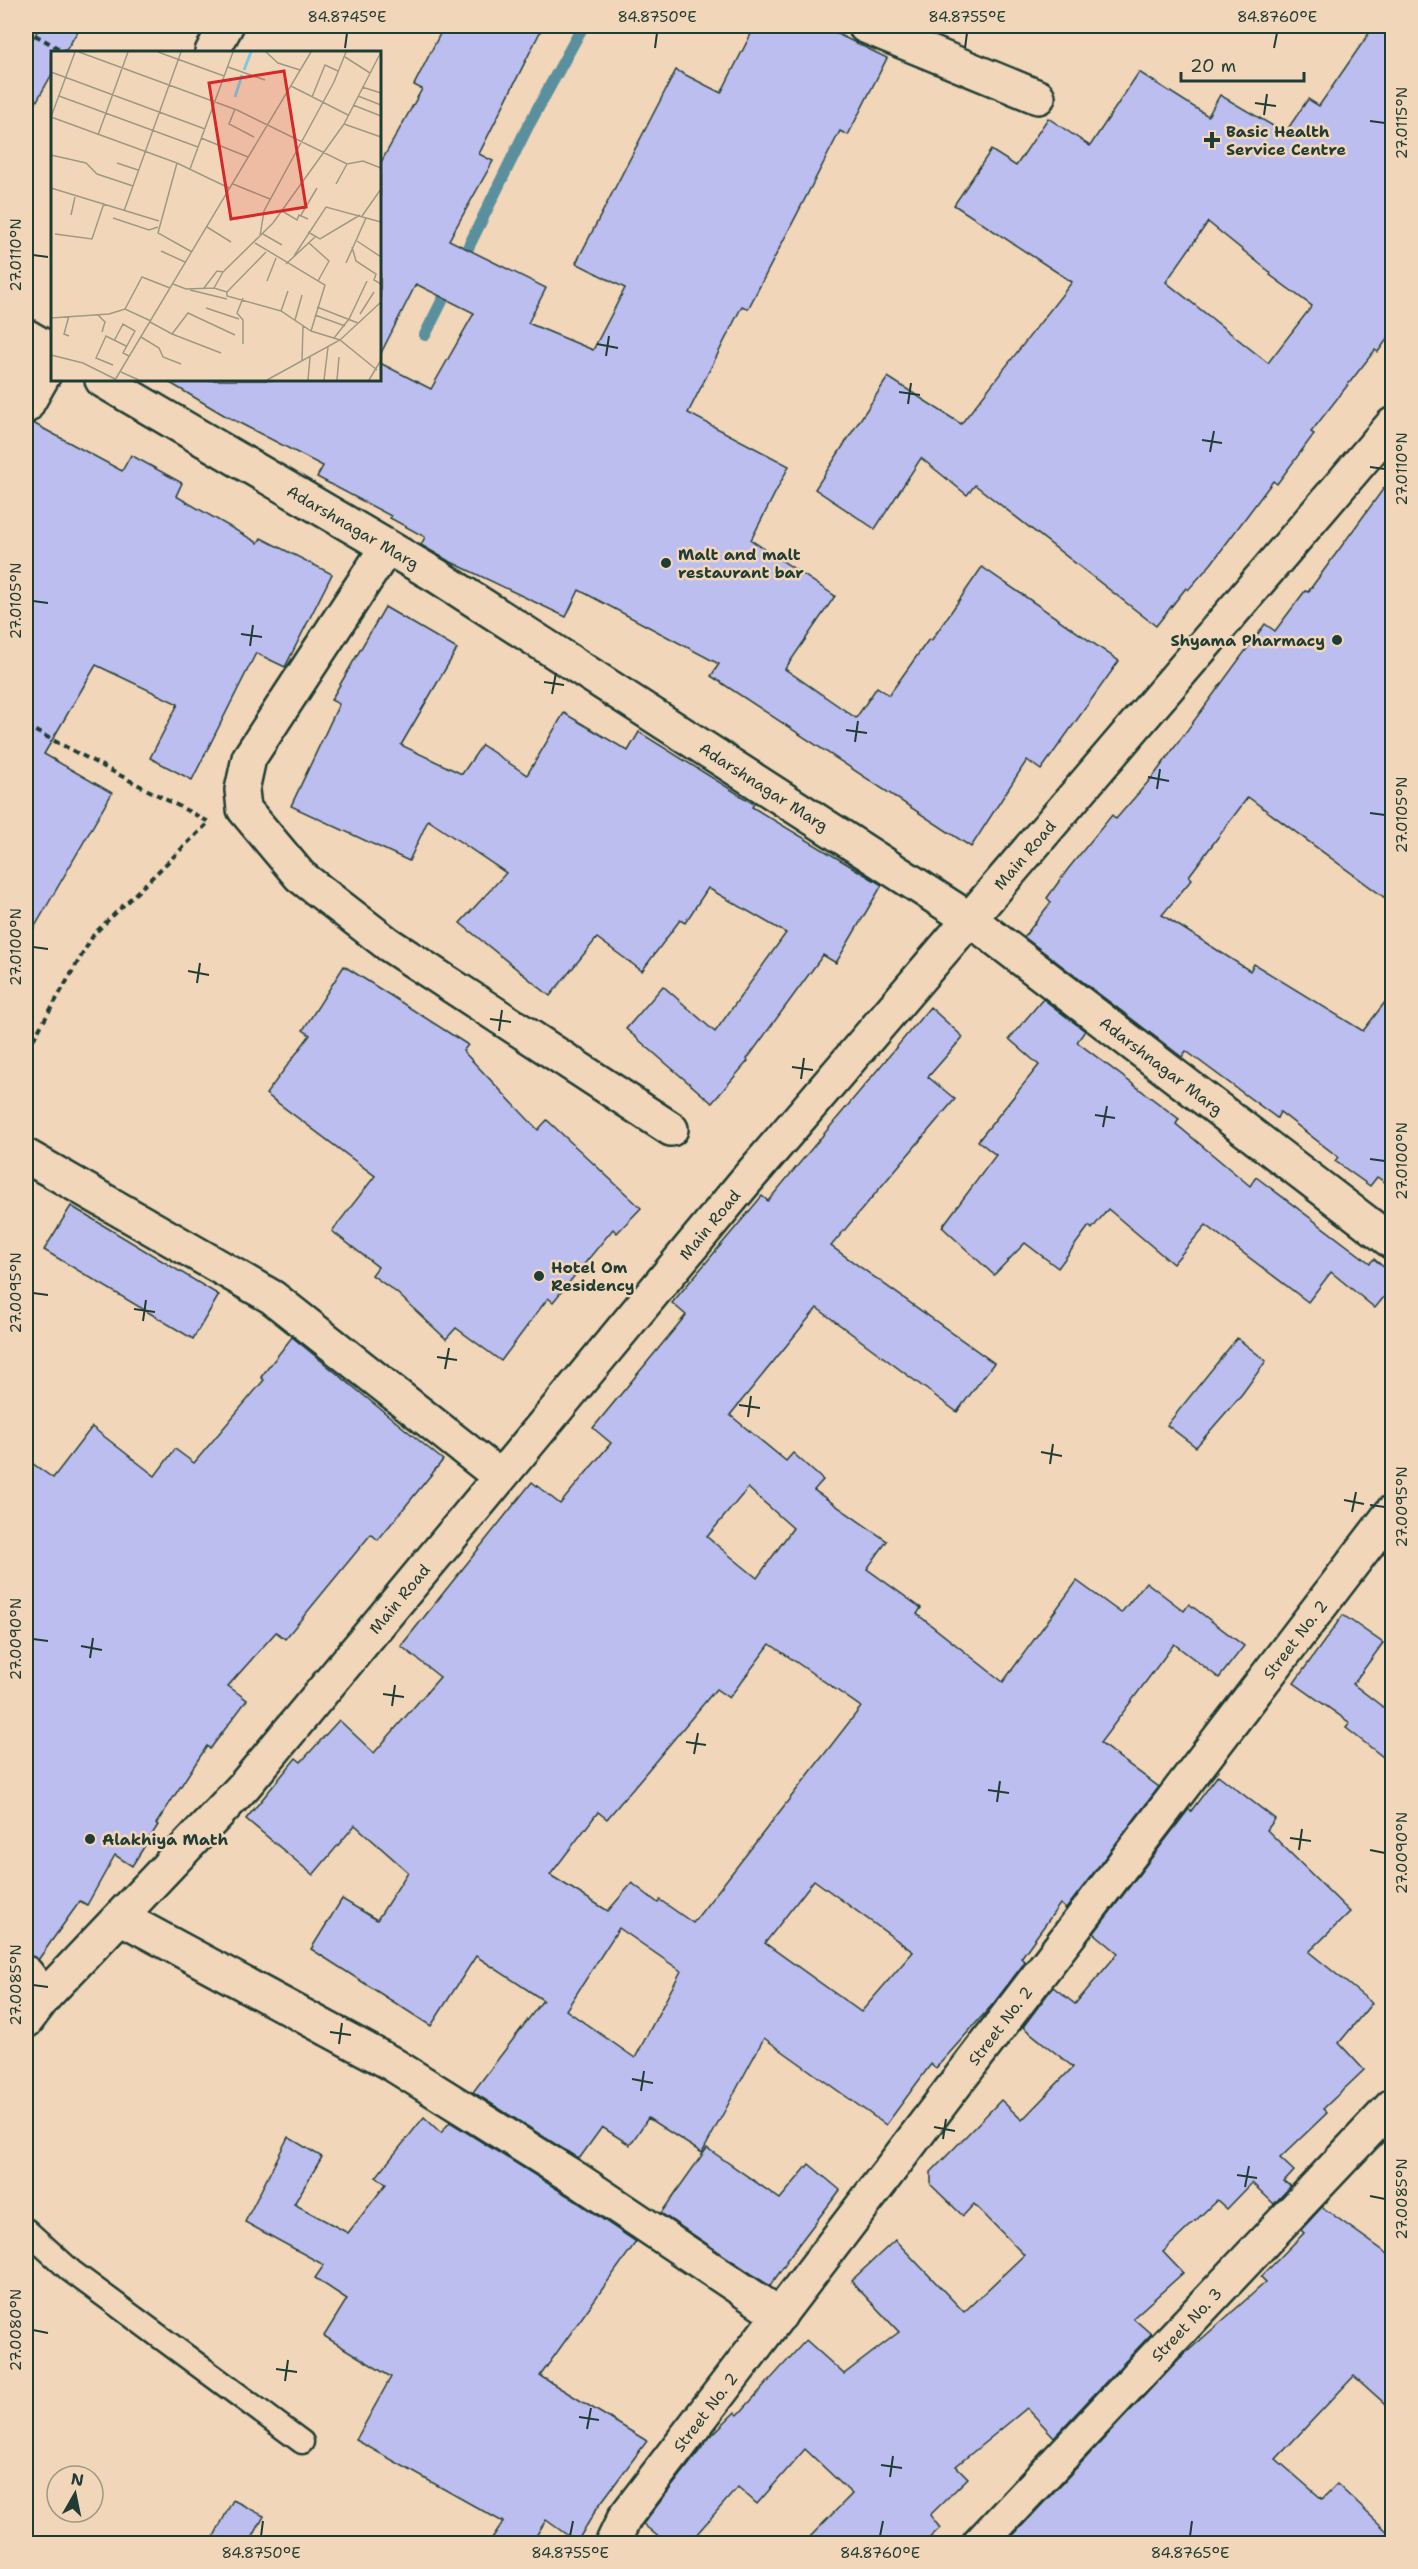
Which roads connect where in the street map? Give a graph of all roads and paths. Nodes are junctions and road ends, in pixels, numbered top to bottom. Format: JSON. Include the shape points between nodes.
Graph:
{"nodes":[{"id":1,"x":226,"y":26,"type":"edge"},
{"id":2,"x":865,"y":26,"type":"edge"},
{"id":3,"x":26,"y":30,"type":"edge"},
{"id":4,"x":63,"y":51,"type":"edge"},
{"id":5,"x":213,"y":51,"type":"edge"},
{"id":6,"x":1038,"y":97,"type":"dead end"},
{"id":7,"x":26,"y":336,"type":"edge"},
{"id":8,"x":51,"y":350,"type":"edge"},
{"id":9,"x":51,"y":362,"type":"edge"},
{"id":10,"x":104,"y":381,"type":"edge"},
{"id":11,"x":26,"y":406,"type":"edge"},
{"id":12,"x":1392,"y":425,"type":"edge"},
{"id":13,"x":387,"y":547,"type":"junction"},
{"id":14,"x":26,"y":726,"type":"edge"},
{"id":15,"x":971,"y":920,"type":"junction"},
{"id":16,"x":26,"y":1052,"type":"edge"},
{"id":17,"x":671,"y":1129,"type":"dead end"},
{"id":18,"x":26,"y":1156,"type":"edge"},
{"id":19,"x":1392,"y":1242,"type":"edge"},
{"id":20,"x":499,"y":1476,"type":"junction"},
{"id":21,"x":1392,"y":1512,"type":"edge"},
{"id":22,"x":122,"y":1918,"type":"junction"},
{"id":23,"x":32,"y":1997,"type":"edge"},
{"id":24,"x":1392,"y":2106,"type":"edge"},
{"id":25,"x":26,"y":2230,"type":"edge"},
{"id":26,"x":780,"y":2315,"type":"junction"},
{"id":27,"x":302,"y":2442,"type":"dead end"},
{"id":28,"x":612,"y":2544,"type":"edge"},
{"id":29,"x":979,"y":2544,"type":"edge"}],
"edges":[{"from":1,"to":5,"type":"street"},
{"from":2,"to":6,"type":"street"},
{"from":3,"to":4,"type":"path"},
{"from":7,"to":8,"type":"street"},
{"from":9,"to":11,"type":"street"},
{"from":10,"to":13,"type":"street","name":"Adarshnagar Marg"},
{"from":12,"to":15,"type":"street","name":"Main Road"},
{"from":13,"to":15,"type":"street","name":"Adarshnagar Marg"},
{"from":13,"to":17,"type":"street","via":[[249,758],[242,790],[244,808],[300,876],[388,944]]},
{"from":14,"to":16,"type":"path","via":[[209,822],[94,934]]},
{"from":15,"to":19,"type":"street","name":"Adarshnagar Marg"},
{"from":15,"to":20,"type":"street","name":"Main Road"},
{"from":18,"to":20,"type":"street","via":[[272,1297]]},
{"from":20,"to":22,"type":"street","name":"Main Road","via":[[244,1786]]},
{"from":21,"to":26,"type":"street","name":"Street No. 2"},
{"from":22,"to":23,"type":"street","name":"Main Road"},
{"from":22,"to":26,"type":"street","via":[[389,2062],[578,2180]]},
{"from":24,"to":29,"type":"street","name":"Street No. 3"},
{"from":25,"to":27,"type":"lane","via":[[71,2271]]},
{"from":26,"to":28,"type":"street","name":"Street No. 2","via":[[625,2517]]}]}
